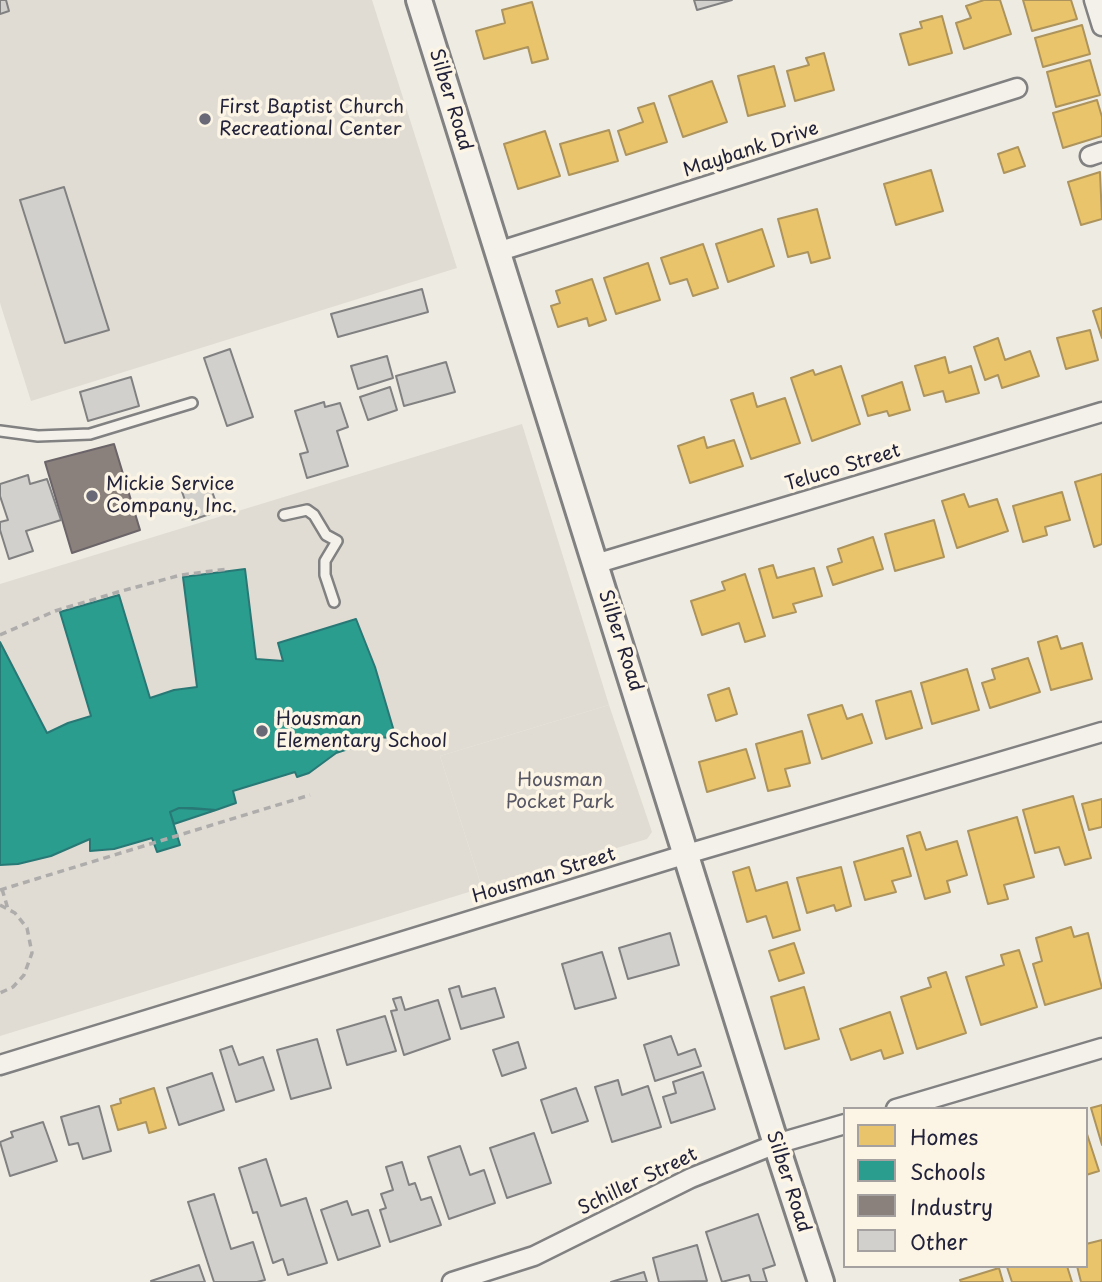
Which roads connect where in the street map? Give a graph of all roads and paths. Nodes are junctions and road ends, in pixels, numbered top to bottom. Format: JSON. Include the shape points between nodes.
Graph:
{"nodes":[{"id":1,"x":419,"y":0,"type":"edge"},
{"id":2,"x":1094,"y":0,"type":"edge"},
{"id":3,"x":1102,"y":26,"type":"edge"},
{"id":4,"x":1017,"y":88,"type":"dead end"},
{"id":5,"x":497,"y":252,"type":"junction"},
{"id":6,"x":192,"y":404,"type":"dead end"},
{"id":7,"x":1102,"y":412,"type":"edge"},
{"id":8,"x":0,"y":431,"type":"edge"},
{"id":9,"x":284,"y":516,"type":"dead end"},
{"id":10,"x":595,"y":564,"type":"junction"},
{"id":11,"x":228,"y":569,"type":"dead end"},
{"id":12,"x":334,"y":602,"type":"dead end"},
{"id":13,"x":0,"y":635,"type":"edge"},
{"id":14,"x":1102,"y":732,"type":"edge"},
{"id":15,"x":310,"y":795,"type":"dead end"},
{"id":16,"x":687,"y":854,"type":"junction"},
{"id":17,"x":1,"y":890,"type":"edge"},
{"id":18,"x":0,"y":905,"type":"edge"},
{"id":19,"x":8,"y":909,"type":"junction"},
{"id":20,"x":0,"y":993,"type":"edge"},
{"id":21,"x":1102,"y":1048,"type":"edge"},
{"id":22,"x":0,"y":1065,"type":"edge"},
{"id":23,"x":904,"y":1107,"type":"edge"},
{"id":24,"x":843,"y":1125,"type":"edge"},
{"id":25,"x":776,"y":1144,"type":"junction"},
{"id":26,"x":452,"y":1282,"type":"edge"},
{"id":27,"x":821,"y":1282,"type":"edge"}],
"edges":[{"from":1,"to":5,"type":"street","name":"Silber Road"},
{"from":2,"to":3,"type":"street"},
{"from":4,"to":5,"type":"street","name":"Maybank Drive"},
{"from":5,"to":10,"type":"street","name":"Silber Road"},
{"from":6,"to":8,"type":"lane","via":[[90,434],[38,436]]},
{"from":7,"to":10,"type":"street","name":"Teluco Street"},
{"from":9,"to":12,"type":"lane","via":[[307,510],[326,535],[337,541],[325,561]]},
{"from":10,"to":16,"type":"street","name":"Silber Road"},
{"from":11,"to":13,"type":"path","via":[[181,575],[118,592],[55,611]]},
{"from":14,"to":16,"type":"street","name":"Housman Street"},
{"from":15,"to":17,"type":"path"},
{"from":16,"to":22,"type":"street","name":"Housman Street"},
{"from":16,"to":25,"type":"street","name":"Silber Road"},
{"from":17,"to":19,"type":"path"},
{"from":18,"to":19,"type":"path"},
{"from":19,"to":20,"type":"path","via":[[27,928],[32,953],[19,982]]},
{"from":21,"to":23,"type":"street"},
{"from":24,"to":25,"type":"street","name":"Schiller Street"},
{"from":25,"to":26,"type":"street","name":"Schiller Street","via":[[691,1178],[534,1256]]},
{"from":25,"to":27,"type":"street","name":"Silber Road"}]}
